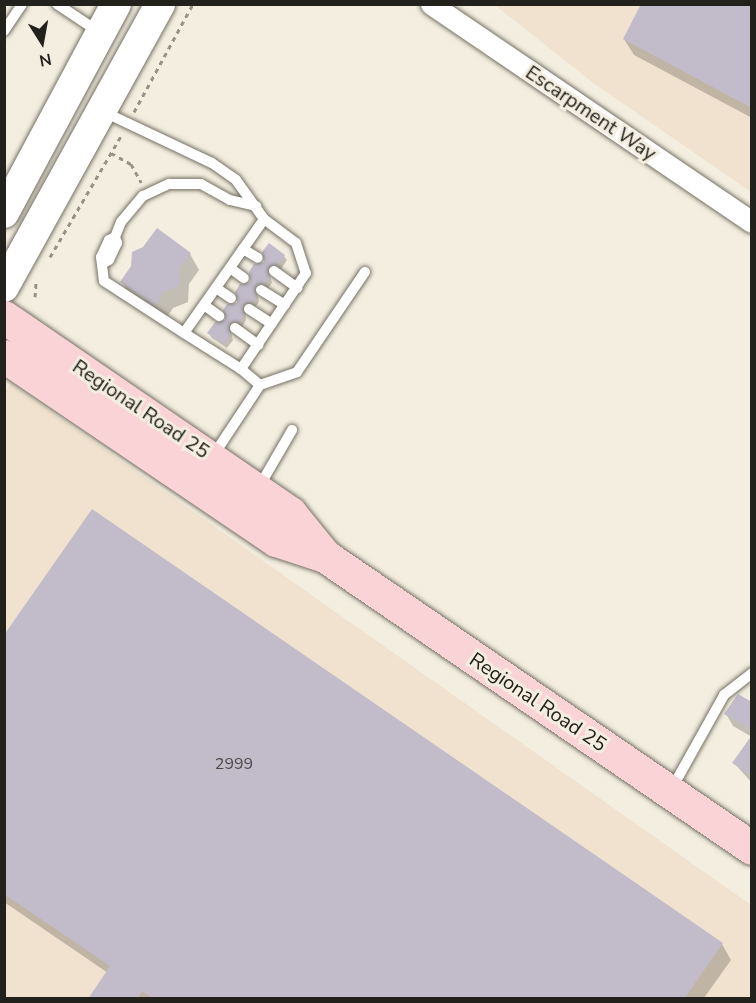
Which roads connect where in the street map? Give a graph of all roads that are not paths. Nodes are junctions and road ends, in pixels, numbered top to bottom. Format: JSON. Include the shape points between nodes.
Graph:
{"nodes":[{"id":1,"x":22,"y":4,"type":"edge"},
{"id":2,"x":57,"y":4,"type":"edge"},
{"id":3,"x":116,"y":4,"type":"edge"},
{"id":4,"x":160,"y":4,"type":"edge"},
{"id":5,"x":431,"y":4,"type":"edge"},
{"id":6,"x":4,"y":31,"type":"edge"},
{"id":7,"x":101,"y":34,"type":"junction"},
{"id":8,"x":101,"y":111,"type":"junction"},
{"id":9,"x":256,"y":206,"type":"junction"},
{"id":10,"x":4,"y":213,"type":"edge"},
{"id":11,"x":264,"y":219,"type":"junction"},
{"id":12,"x":752,"y":222,"type":"edge"},
{"id":13,"x":243,"y":249,"type":"junction"},
{"id":14,"x":258,"y":258,"type":"dead end"},
{"id":15,"x":230,"y":268,"type":"junction"},
{"id":16,"x":274,"y":271,"type":"dead end"},
{"id":17,"x":365,"y":272,"type":"dead end"},
{"id":18,"x":244,"y":278,"type":"dead end"},
{"id":19,"x":4,"y":287,"type":"edge"},
{"id":20,"x":216,"y":288,"type":"junction"},
{"id":21,"x":297,"y":288,"type":"junction"},
{"id":22,"x":261,"y":290,"type":"dead end"},
{"id":23,"x":231,"y":298,"type":"dead end"},
{"id":24,"x":204,"y":305,"type":"junction"},
{"id":25,"x":285,"y":305,"type":"junction"},
{"id":26,"x":249,"y":309,"type":"dead end"},
{"id":27,"x":219,"y":316,"type":"dead end"},
{"id":28,"x":4,"y":317,"type":"edge"},
{"id":29,"x":272,"y":324,"type":"junction"},
{"id":30,"x":235,"y":328,"type":"dead end"},
{"id":31,"x":184,"y":333,"type":"junction"},
{"id":32,"x":258,"y":345,"type":"junction"},
{"id":33,"x":4,"y":356,"type":"edge"},
{"id":34,"x":241,"y":369,"type":"junction"},
{"id":35,"x":260,"y":385,"type":"junction"},
{"id":36,"x":292,"y":430,"type":"dead end"},
{"id":37,"x":213,"y":458,"type":"junction"},
{"id":38,"x":257,"y":490,"type":"junction"},
{"id":39,"x":325,"y":556,"type":"junction"},
{"id":40,"x":752,"y":673,"type":"edge"},
{"id":41,"x":670,"y":792,"type":"junction"},
{"id":42,"x":750,"y":844,"type":"edge"}],
"edges":[{"from":1,"to":6,"type":"lane"},
{"from":2,"to":7,"type":"lane"},
{"from":3,"to":7,"type":"main road"},
{"from":4,"to":8,"type":"main road"},
{"from":5,"to":12,"type":"street","name":"Escarpment Way"},
{"from":7,"to":10,"type":"main road"},
{"from":8,"to":9,"type":"lane","via":[[212,163],[236,180]]},
{"from":8,"to":19,"type":"main road"},
{"from":9,"to":11,"type":"lane"},
{"from":9,"to":31,"type":"lane","via":[[230,200],[201,184],[169,184],[148,194],[120,222],[117,243],[109,260],[102,264],[104,281]]},
{"from":11,"to":13,"type":"lane"},
{"from":11,"to":21,"type":"lane","via":[[297,243],[306,273]]},
{"from":13,"to":14,"type":"lane"},
{"from":13,"to":15,"type":"lane"},
{"from":15,"to":18,"type":"lane"},
{"from":15,"to":20,"type":"lane"},
{"from":16,"to":21,"type":"lane"},
{"from":17,"to":35,"type":"lane","via":[[297,372]]},
{"from":20,"to":23,"type":"lane"},
{"from":20,"to":24,"type":"lane"},
{"from":21,"to":25,"type":"lane"},
{"from":22,"to":25,"type":"lane"},
{"from":24,"to":27,"type":"lane"},
{"from":24,"to":31,"type":"lane"},
{"from":25,"to":29,"type":"lane"},
{"from":26,"to":29,"type":"lane"},
{"from":28,"to":37,"type":"main road","name":"Regional Road 25"},
{"from":29,"to":32,"type":"lane"},
{"from":30,"to":32,"type":"lane"},
{"from":31,"to":34,"type":"lane"},
{"from":32,"to":34,"type":"lane"},
{"from":33,"to":39,"type":"main road","name":"Regional Road 25","via":[[276,540]]},
{"from":34,"to":35,"type":"lane"},
{"from":35,"to":37,"type":"lane"},
{"from":36,"to":38,"type":"lane"},
{"from":37,"to":38,"type":"main road","name":"Regional Road 25"},
{"from":38,"to":39,"type":"main road","name":"Regional Road 25","via":[[291,513]]},
{"from":39,"to":41,"type":"main road","name":"Regional Road 25"},
{"from":40,"to":41,"type":"lane","via":[[724,695]]},
{"from":41,"to":42,"type":"main road","name":"Regional Road 25"}]}
